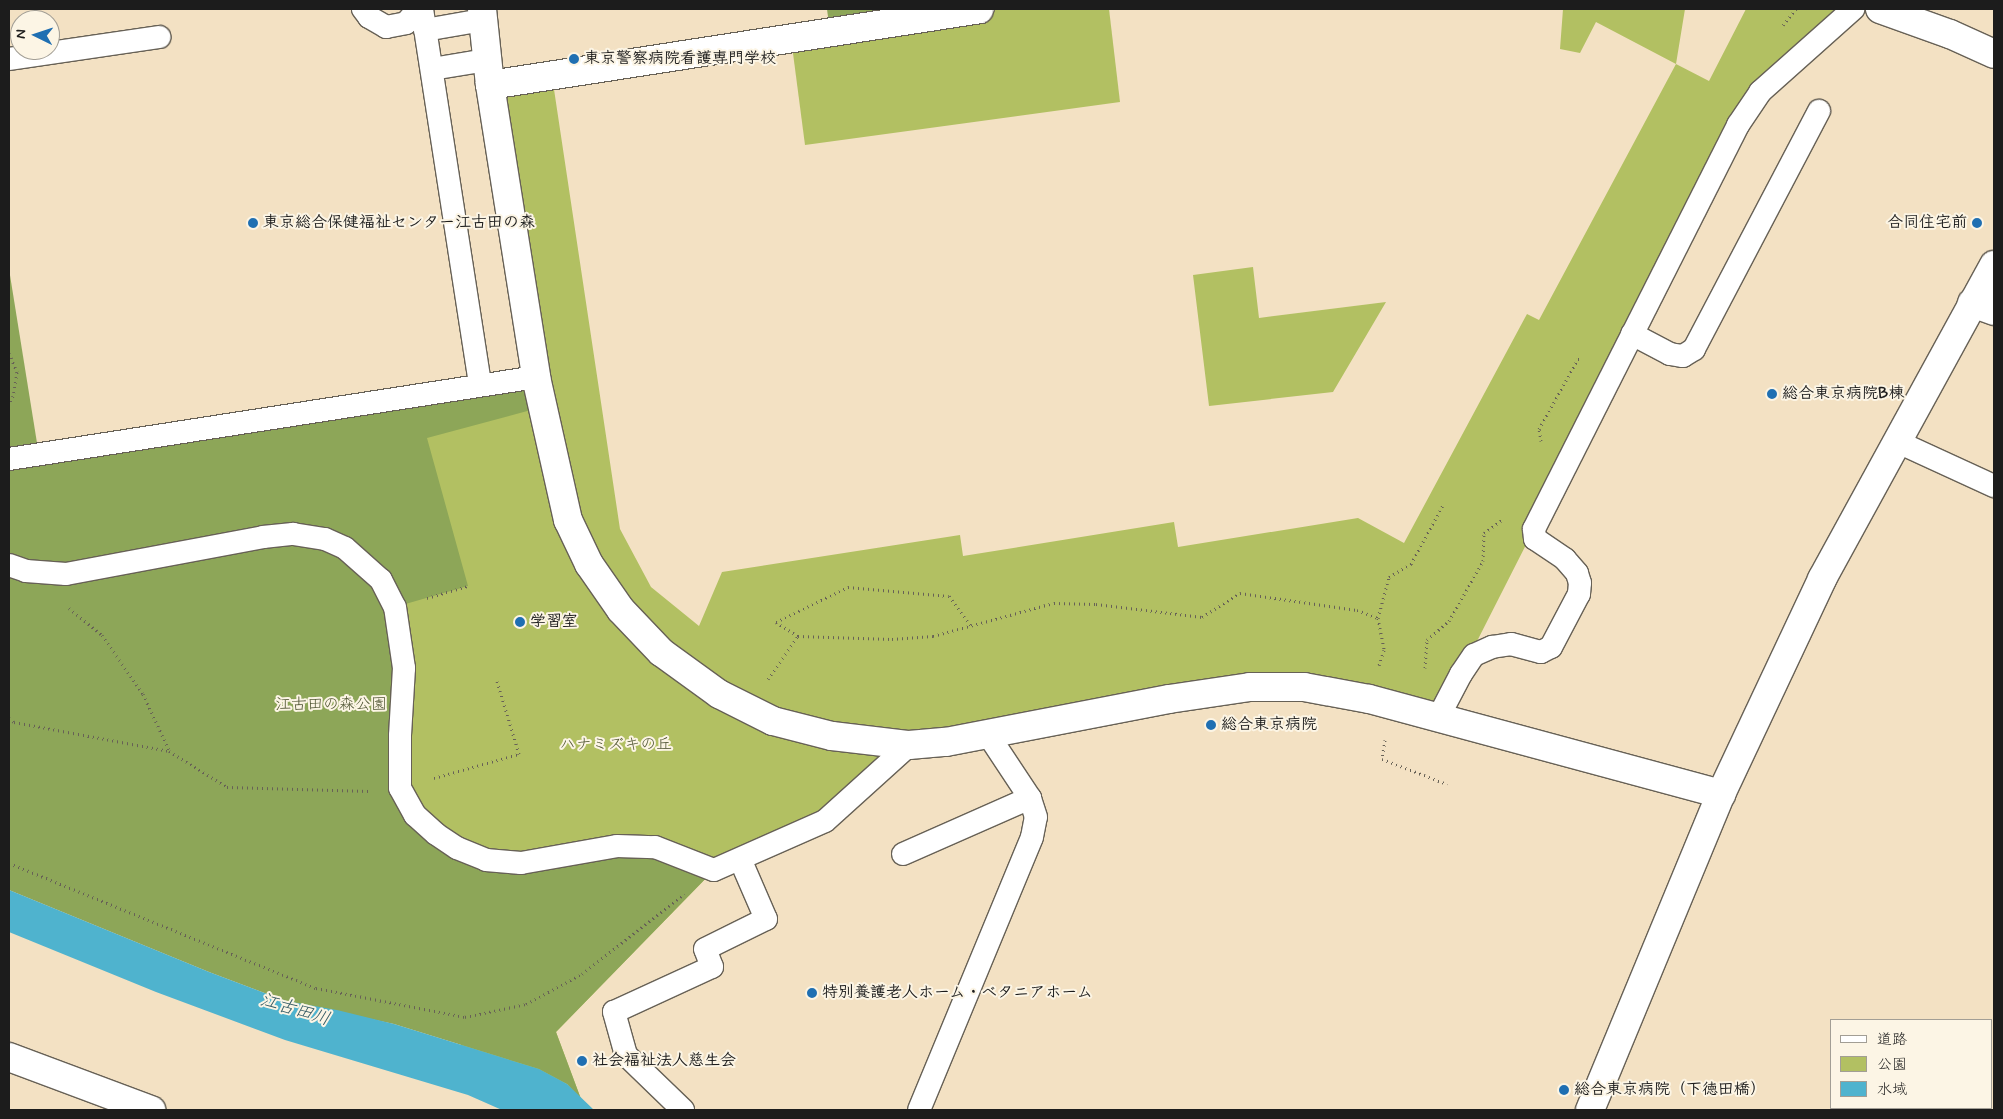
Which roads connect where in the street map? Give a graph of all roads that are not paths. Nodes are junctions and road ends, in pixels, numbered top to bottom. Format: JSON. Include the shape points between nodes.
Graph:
{"nodes":[{"id":1,"x":363,"y":9,"type":"edge"},
{"id":2,"x":418,"y":9,"type":"edge"},
{"id":3,"x":979,"y":9,"type":"edge"},
{"id":4,"x":1853,"y":9,"type":"edge"},
{"id":5,"x":1880,"y":9,"type":"edge"},
{"id":6,"x":483,"y":14,"type":"edge"},
{"id":7,"x":424,"y":19,"type":"edge"},
{"id":8,"x":159,"y":37,"type":"dead end"},
{"id":9,"x":1994,"y":54,"type":"edge"},
{"id":10,"x":9,"y":59,"type":"edge"},
{"id":11,"x":432,"y":68,"type":"junction"},
{"id":12,"x":489,"y":73,"type":"junction"},
{"id":13,"x":1819,"y":112,"type":"dead end"},
{"id":14,"x":1994,"y":265,"type":"edge"},
{"id":15,"x":1983,"y":307,"type":"edge"},
{"id":16,"x":1632,"y":334,"type":"junction"},
{"id":17,"x":536,"y":377,"type":"junction"},
{"id":18,"x":480,"y":385,"type":"junction"},
{"id":19,"x":1896,"y":441,"type":"junction"},
{"id":20,"x":9,"y":459,"type":"edge"},
{"id":21,"x":1994,"y":486,"type":"edge"},
{"id":22,"x":17,"y":568,"type":"edge"},
{"id":23,"x":1438,"y":718,"type":"junction"},
{"id":24,"x":987,"y":733,"type":"junction"},
{"id":25,"x":909,"y":745,"type":"junction"},
{"id":26,"x":1721,"y":794,"type":"junction"},
{"id":27,"x":1030,"y":798,"type":"junction"},
{"id":28,"x":903,"y":854,"type":"dead end"},
{"id":29,"x":740,"y":859,"type":"junction"},
{"id":30,"x":9,"y":1057,"type":"edge"},
{"id":31,"x":151,"y":1110,"type":"edge"},
{"id":32,"x":684,"y":1110,"type":"edge"},
{"id":33,"x":919,"y":1110,"type":"edge"},
{"id":34,"x":1590,"y":1110,"type":"edge"}],
"edges":[{"from":1,"to":2,"type":"lane","via":[[369,17],[386,27],[406,23]]},
{"from":3,"to":12,"type":"street"},
{"from":4,"to":16,"type":"lane","via":[[1760,92],[1746,112]]},
{"from":5,"to":9,"type":"street"},
{"from":6,"to":7,"type":"lane"},
{"from":6,"to":12,"type":"street"},
{"from":7,"to":11,"type":"lane"},
{"from":8,"to":10,"type":"lane"},
{"from":11,"to":12,"type":"lane"},
{"from":11,"to":18,"type":"lane"},
{"from":12,"to":17,"type":"street"},
{"from":13,"to":16,"type":"lane","via":[[1694,349],[1683,356],[1670,354]]},
{"from":14,"to":15,"type":"street"},
{"from":15,"to":19,"type":"street"},
{"from":16,"to":23,"type":"lane","via":[[1534,530],[1535,540],[1565,559],[1577,573],[1579,594],[1551,647],[1541,652],[1511,644],[1492,647],[1474,656]]},
{"from":17,"to":18,"type":"lane"},
{"from":17,"to":25,"type":"street","via":[[568,520],[589,564],[622,610],[661,652],[719,694],[773,721],[832,736]]},
{"from":18,"to":20,"type":"lane"},
{"from":19,"to":21,"type":"lane"},
{"from":19,"to":26,"type":"street","via":[[1822,579]]},
{"from":22,"to":29,"type":"lane","via":[[66,574],[263,537],[293,534],[325,539],[345,548],[381,580],[395,607],[404,668],[400,788],[415,815],[436,834],[457,848],[486,860],[521,864],[616,846],[655,848],[714,870]]},
{"from":23,"to":24,"type":"street","via":[[1304,687],[1250,687]]},
{"from":23,"to":26,"type":"street"},
{"from":24,"to":25,"type":"street","via":[[946,742]]},
{"from":24,"to":27,"type":"lane"},
{"from":25,"to":29,"type":"lane","via":[[825,821]]},
{"from":26,"to":34,"type":"street"},
{"from":27,"to":28,"type":"lane"},
{"from":27,"to":33,"type":"lane","via":[[1036,817],[1032,837]]},
{"from":29,"to":32,"type":"lane","via":[[766,919],[705,949],[712,967],[614,1012],[626,1055]]},
{"from":30,"to":31,"type":"street"}]}
